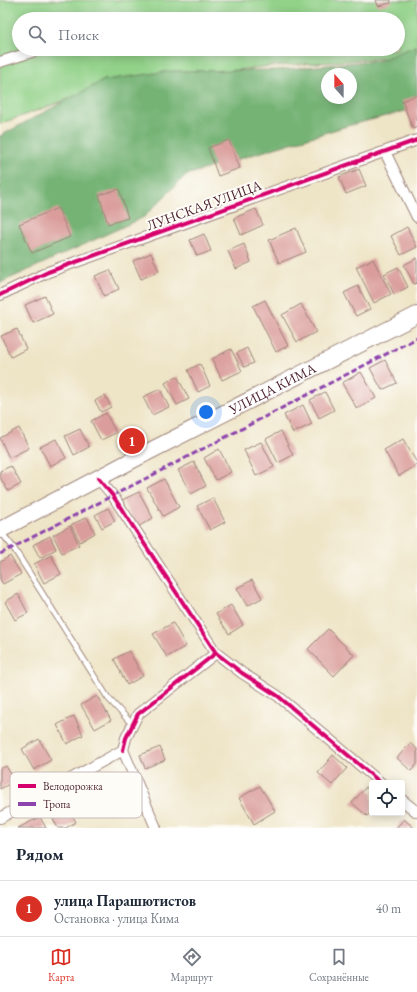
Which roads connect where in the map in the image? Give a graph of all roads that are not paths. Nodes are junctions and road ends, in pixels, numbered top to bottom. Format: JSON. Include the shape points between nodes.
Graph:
{"nodes":[{"id":1,"x":21,"y":56,"type":"edge"},
{"id":2,"x":0,"y":62,"type":"edge"},
{"id":3,"x":417,"y":140,"type":"edge"},
{"id":4,"x":385,"y":152,"type":"junction"},
{"id":5,"x":417,"y":217,"type":"edge"},
{"id":6,"x":0,"y":294,"type":"edge"},
{"id":7,"x":417,"y":315,"type":"edge"},
{"id":8,"x":98,"y":478,"type":"junction"},
{"id":9,"x":0,"y":530,"type":"edge"},
{"id":10,"x":216,"y":653,"type":"junction"},
{"id":11,"x":132,"y":724,"type":"junction"},
{"id":12,"x":123,"y":750,"type":"junction"},
{"id":13,"x":83,"y":772,"type":"edge"},
{"id":14,"x":132,"y":772,"type":"edge"},
{"id":15,"x":377,"y":780,"type":"edge"},
{"id":16,"x":142,"y":795,"type":"edge"},
{"id":17,"x":405,"y":802,"type":"edge"},
{"id":18,"x":10,"y":812,"type":"edge"},
{"id":19,"x":417,"y":812,"type":"edge"},
{"id":20,"x":0,"y":818,"type":"edge"},
{"id":21,"x":156,"y":828,"type":"edge"}],
"edges":[{"from":1,"to":2,"type":"street"},
{"from":3,"to":4,"type":"street","name":"ЛУНСКАЯ УЛИЦА"},
{"from":4,"to":5,"type":"street"},
{"from":4,"to":6,"type":"street","name":"ЛУНСКАЯ УЛИЦА","via":[[48,272]]},
{"from":7,"to":8,"type":"main road","name":"УЛИЦА КИМА"},
{"from":8,"to":9,"type":"main road","name":"УЛИЦА КИМА"},
{"from":8,"to":10,"type":"street","via":[[114,496]]},
{"from":9,"to":11,"type":"lane","via":[[108,698]]},
{"from":10,"to":11,"type":"street","via":[[138,714]]},
{"from":10,"to":15,"type":"street","via":[[278,696]]},
{"from":11,"to":12,"type":"street"},
{"from":12,"to":13,"type":"street"},
{"from":12,"to":14,"type":"street"},
{"from":16,"to":21,"type":"street"},
{"from":17,"to":19,"type":"street"},
{"from":18,"to":20,"type":"street"}]}
